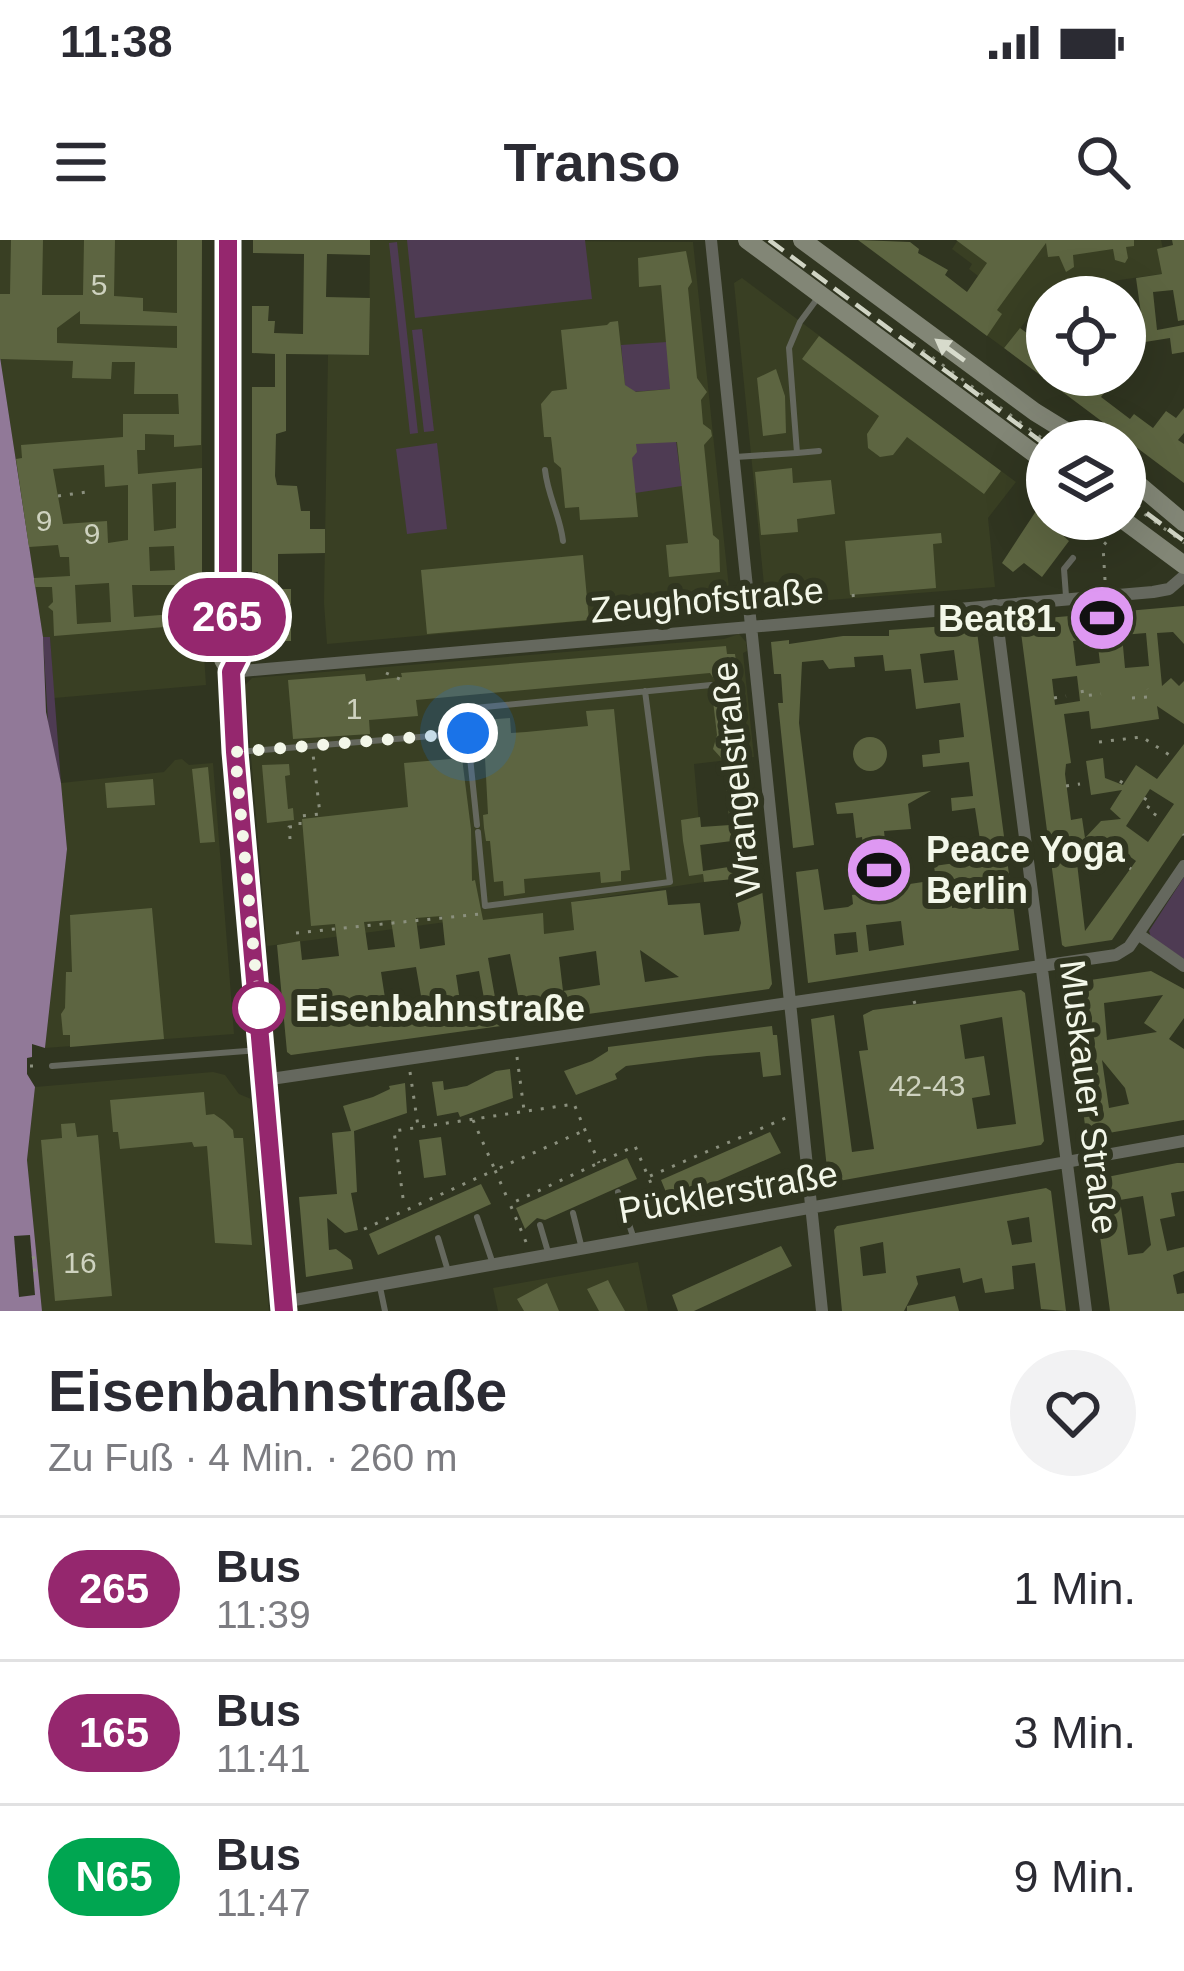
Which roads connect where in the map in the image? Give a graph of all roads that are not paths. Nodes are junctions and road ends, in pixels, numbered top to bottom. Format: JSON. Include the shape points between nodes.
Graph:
{"nodes":[{"id":1,"x":228,"y":240,"type":"edge"},
{"id":2,"x":711,"y":240,"type":"edge"},
{"id":3,"x":747,"y":240,"type":"edge"},
{"id":4,"x":802,"y":240,"type":"edge"},
{"id":5,"x":820,"y":295,"type":"junction"},
{"id":6,"x":1048,"y":420,"type":"edge"},
{"id":7,"x":1026,"y":447,"type":"edge"},
{"id":8,"x":819,"y":451,"type":"dead end"},
{"id":9,"x":797,"y":453,"type":"junction"},
{"id":10,"x":735,"y":457,"type":"junction"},
{"id":11,"x":545,"y":470,"type":"dead end"},
{"id":12,"x":1146,"y":491,"type":"edge"},
{"id":13,"x":1184,"y":523,"type":"edge"},
{"id":14,"x":1146,"y":537,"type":"edge"},
{"id":15,"x":563,"y":541,"type":"dead end"},
{"id":16,"x":1072,"y":558,"type":"dead end"},
{"id":17,"x":1184,"y":565,"type":"edge"},
{"id":18,"x":1184,"y":576,"type":"edge"},
{"id":19,"x":1066,"y":600,"type":"junction"},
{"id":20,"x":995,"y":605,"type":"junction"},
{"id":21,"x":751,"y":626,"type":"junction"},
{"id":22,"x":231,"y":672,"type":"junction"},
{"id":23,"x":711,"y":685,"type":"dead end"},
{"id":24,"x":645,"y":691,"type":"junction"},
{"id":25,"x":468,"y":733,"type":"junction"},
{"id":26,"x":235,"y":752,"type":"junction"},
{"id":27,"x":1184,"y":866,"type":"edge"},
{"id":28,"x":1138,"y":934,"type":"junction"},
{"id":29,"x":1184,"y":966,"type":"edge"},
{"id":30,"x":1043,"y":968,"type":"junction"},
{"id":31,"x":791,"y":1004,"type":"junction"},
{"id":32,"x":262,"y":1049,"type":"junction"},
{"id":33,"x":51,"y":1066,"type":"road end"},
{"id":34,"x":264,"y":1080,"type":"junction"},
{"id":35,"x":1184,"y":1141,"type":"edge"},
{"id":36,"x":1069,"y":1161,"type":"junction"},
{"id":37,"x":618,"y":1192,"type":"dead end"},
{"id":38,"x":814,"y":1207,"type":"junction"},
{"id":39,"x":572,"y":1213,"type":"dead end"},
{"id":40,"x":477,"y":1216,"type":"dead end"},
{"id":41,"x":540,"y":1225,"type":"dead end"},
{"id":42,"x":438,"y":1238,"type":"dead end"},
{"id":43,"x":634,"y":1240,"type":"junction"},
{"id":44,"x":582,"y":1249,"type":"junction"},
{"id":45,"x":548,"y":1255,"type":"junction"},
{"id":46,"x":493,"y":1264,"type":"junction"},
{"id":47,"x":448,"y":1271,"type":"junction"},
{"id":48,"x":380,"y":1284,"type":"junction"},
{"id":49,"x":283,"y":1307,"type":"edge"},
{"id":50,"x":385,"y":1311,"type":"edge"},
{"id":51,"x":822,"y":1311,"type":"edge"},
{"id":52,"x":1086,"y":1311,"type":"edge"}],
"edges":[{"from":1,"to":22,"type":"main road","via":[[228,630],[238,658]]},
{"from":2,"to":10,"type":"street","name":"Wrangelstraße"},
{"from":3,"to":5,"type":"main road"},
{"from":6,"to":4,"type":"main road","one_way":true},
{"from":5,"to":7,"type":"main road"},
{"from":5,"to":9,"type":"lane","via":[[789,348]]},
{"from":8,"to":9,"type":"lane"},
{"from":9,"to":10,"type":"lane"},
{"from":10,"to":21,"type":"street","name":"Wrangelstraße"},
{"from":11,"to":15,"type":"lane"},
{"from":12,"to":13,"type":"main road"},
{"from":14,"to":17,"type":"main road"},
{"from":16,"to":19,"type":"lane","via":[[1064,569]]},
{"from":18,"to":19,"type":"street","name":"Zeughofstraße","via":[[1169,589]]},
{"from":19,"to":20,"type":"street","name":"Zeughofstraße"},
{"from":20,"to":21,"type":"street","name":"Zeughofstraße"},
{"from":20,"to":30,"type":"street","name":"Muskauer Straße"},
{"from":21,"to":22,"type":"street","name":"Zeughofstraße"},
{"from":21,"to":31,"type":"street","name":"Wrangelstraße","via":[[750,680]]},
{"from":22,"to":26,"type":"main road"},
{"from":23,"to":24,"type":"lane"},
{"from":24,"to":25,"type":"lane","via":[[465,709]]},
{"from":24,"to":25,"type":"lane","via":[[670,882],[485,906]]},
{"from":25,"to":26,"type":"lane"},
{"from":26,"to":32,"type":"main road"},
{"from":27,"to":28,"type":"street"},
{"from":28,"to":29,"type":"street"},
{"from":28,"to":30,"type":"street","via":[[1120,954]]},
{"from":30,"to":31,"type":"street"},
{"from":30,"to":36,"type":"street","name":"Muskauer Straße"},
{"from":31,"to":34,"type":"street"},
{"from":31,"to":38,"type":"street","name":"Wrangelstraße"},
{"from":32,"to":33,"type":"lane"},
{"from":32,"to":34,"type":"main road"},
{"from":34,"to":49,"type":"main road"},
{"from":35,"to":36,"type":"street","name":"Pücklerstraße"},
{"from":36,"to":38,"type":"street","name":"Pücklerstraße"},
{"from":36,"to":52,"type":"street","name":"Muskauer Straße"},
{"from":37,"to":43,"type":"lane"},
{"from":38,"to":43,"type":"street","name":"Pücklerstraße"},
{"from":38,"to":51,"type":"street","name":"Wrangelstraße"},
{"from":39,"to":44,"type":"lane"},
{"from":40,"to":46,"type":"lane"},
{"from":41,"to":45,"type":"lane"},
{"from":42,"to":47,"type":"lane"},
{"from":43,"to":44,"type":"street","name":"Pücklerstraße"},
{"from":44,"to":45,"type":"street","name":"Pücklerstraße"},
{"from":45,"to":46,"type":"street","name":"Pücklerstraße"},
{"from":46,"to":47,"type":"street","name":"Pücklerstraße"},
{"from":47,"to":48,"type":"street","name":"Pücklerstraße"},
{"from":48,"to":49,"type":"street","name":"Pücklerstraße"},
{"from":48,"to":50,"type":"lane"}]}
